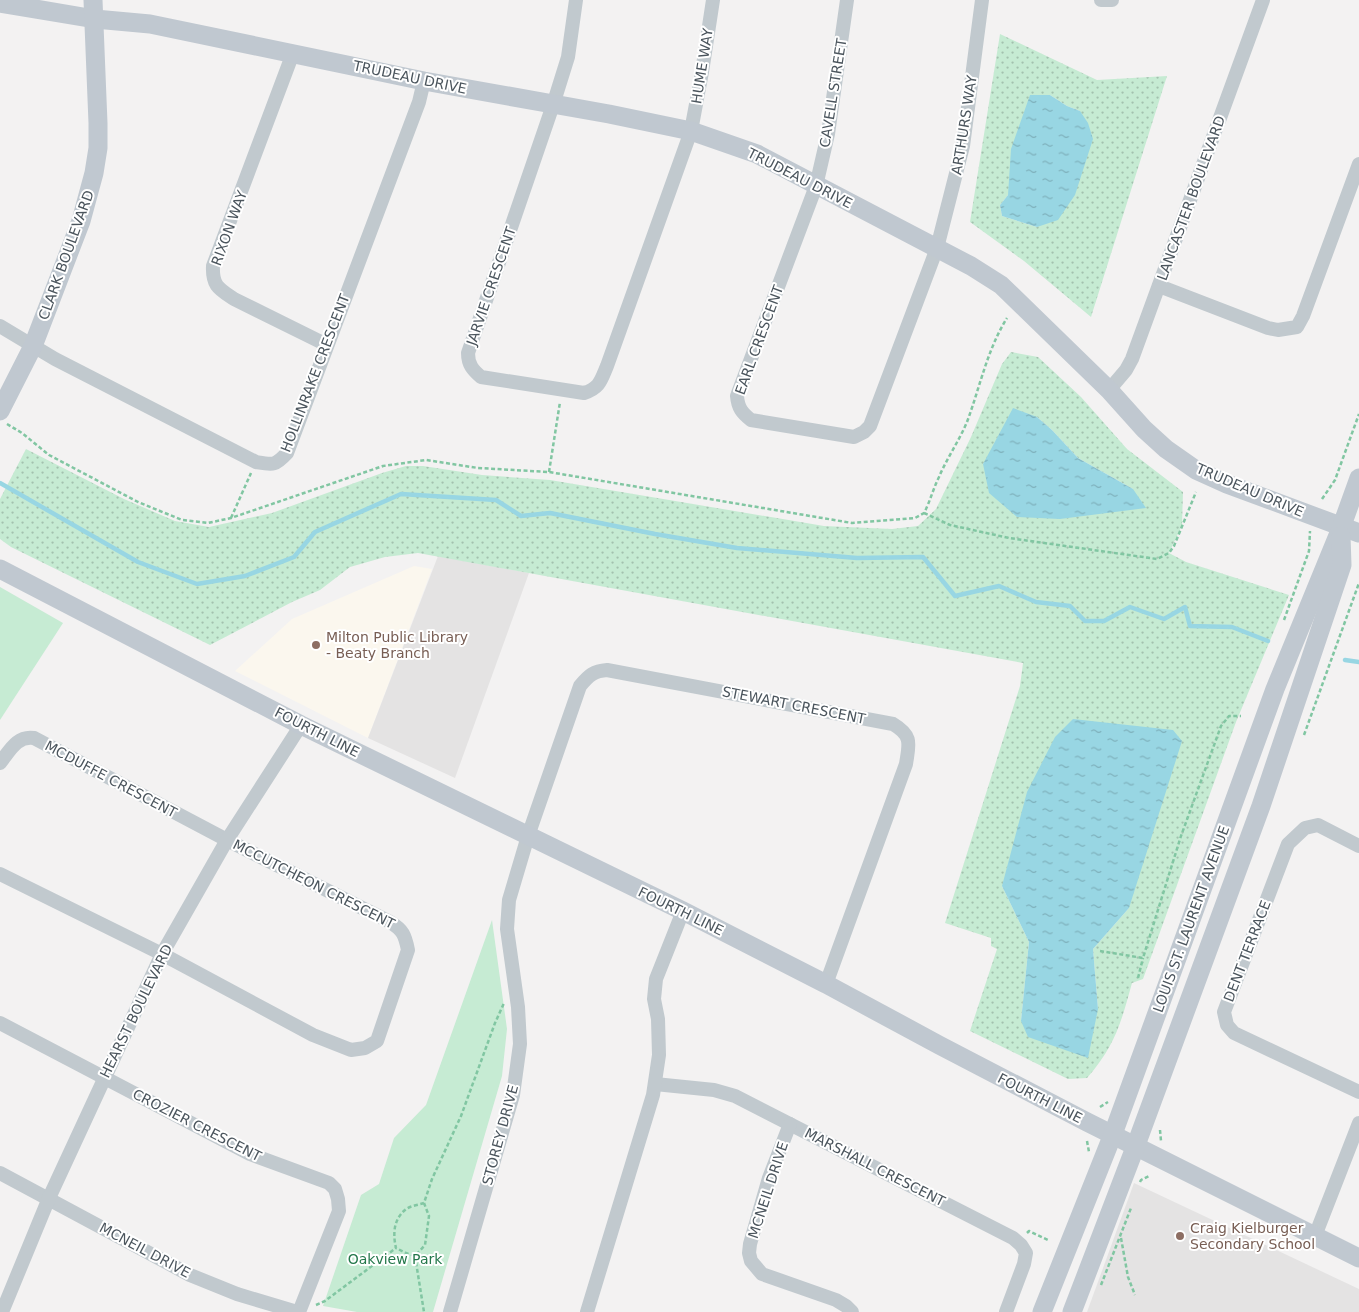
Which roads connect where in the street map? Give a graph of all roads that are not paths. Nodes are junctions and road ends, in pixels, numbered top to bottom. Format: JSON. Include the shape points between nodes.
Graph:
{"nodes":[{"id":1,"x":576,"y":0,"type":"edge"},
{"id":2,"x":713,"y":0,"type":"edge"},
{"id":3,"x":847,"y":0,"type":"edge"},
{"id":4,"x":982,"y":0,"type":"edge"},
{"id":5,"x":1101,"y":0,"type":"edge"},
{"id":6,"x":1112,"y":0,"type":"edge"},
{"id":7,"x":1264,"y":0,"type":"edge"},
{"id":8,"x":0,"y":3,"type":"edge"},
{"id":9,"x":94,"y":9,"type":"edge"},
{"id":10,"x":294,"y":53,"type":"junction"},
{"id":11,"x":424,"y":81,"type":"junction"},
{"id":12,"x":553,"y":105,"type":"junction"},
{"id":13,"x":691,"y":131,"type":"junction"},
{"id":14,"x":1359,"y":164,"type":"edge"},
{"id":15,"x":816,"y":186,"type":"junction"},
{"id":16,"x":937,"y":248,"type":"junction"},
{"id":17,"x":1159,"y":286,"type":"junction"},
{"id":18,"x":0,"y":326,"type":"edge"},
{"id":19,"x":327,"y":345,"type":"junction"},
{"id":20,"x":33,"y":346,"type":"junction"},
{"id":21,"x":1109,"y":390,"type":"junction"},
{"id":22,"x":0,"y":411,"type":"edge"},
{"id":23,"x":1359,"y":478,"type":"edge"},
{"id":24,"x":1350,"y":530,"type":"edge"},
{"id":25,"x":0,"y":569,"type":"edge"},
{"id":26,"x":301,"y":725,"type":"junction"},
{"id":27,"x":0,"y":764,"type":"edge"},
{"id":28,"x":528,"y":836,"type":"junction"},
{"id":29,"x":227,"y":840,"type":"junction"},
{"id":30,"x":1359,"y":846,"type":"edge"},
{"id":31,"x":0,"y":874,"type":"edge"},
{"id":32,"x":683,"y":911,"type":"junction"},
{"id":33,"x":162,"y":954,"type":"junction"},
{"id":34,"x":826,"y":984,"type":"junction"},
{"id":35,"x":0,"y":1023,"type":"edge"},
{"id":36,"x":104,"y":1078,"type":"junction"},
{"id":37,"x":656,"y":1084,"type":"junction"},
{"id":38,"x":1359,"y":1092,"type":"edge"},
{"id":39,"x":1359,"y":1123,"type":"edge"},
{"id":40,"x":790,"y":1124,"type":"junction"},
{"id":41,"x":1113,"y":1134,"type":"junction"},
{"id":42,"x":1136,"y":1145,"type":"junction"},
{"id":43,"x":0,"y":1173,"type":"edge"},
{"id":44,"x":49,"y":1198,"type":"junction"},
{"id":45,"x":1316,"y":1236,"type":"junction"},
{"id":46,"x":1359,"y":1258,"type":"edge"},
{"id":47,"x":302,"y":1311,"type":"edge"},
{"id":48,"x":2,"y":1312,"type":"edge"},
{"id":49,"x":450,"y":1312,"type":"edge"},
{"id":50,"x":587,"y":1312,"type":"edge"},
{"id":51,"x":852,"y":1312,"type":"edge"},
{"id":52,"x":1006,"y":1312,"type":"edge"},
{"id":53,"x":1042,"y":1312,"type":"edge"},
{"id":54,"x":1072,"y":1312,"type":"edge"}],
"edges":[{"from":1,"to":12,"type":"street","via":[[568,57]]},
{"from":2,"to":13,"type":"street","name":"HUME WAY"},
{"from":3,"to":15,"type":"street","name":"CAVELL STREET","via":[[828,134]]},
{"from":4,"to":16,"type":"street","name":"ARTHURS WAY","via":[[963,146]]},
{"from":5,"to":6,"type":"street"},
{"from":7,"to":17,"type":"street","name":"LANCASTER BOULEVARD"},
{"from":8,"to":9,"type":"main road","name":"TRUDEAU DRIVE"},
{"from":9,"to":10,"type":"main road","name":"TRUDEAU DRIVE","via":[[150,24]]},
{"from":9,"to":20,"type":"main road","name":"CLARK BOULEVARD","via":[[98,148],[94,173],[80,221]]},
{"from":10,"to":11,"type":"main road","name":"TRUDEAU DRIVE"},
{"from":10,"to":19,"type":"street","name":"RIXON WAY","via":[[213,266],[212,278],[220,290],[234,299]]},
{"from":11,"to":12,"type":"main road","name":"TRUDEAU DRIVE"},
{"from":11,"to":19,"type":"street","name":"HOLLINRAKE CRESCENT","via":[[419,102]]},
{"from":12,"to":13,"type":"main road","name":"TRUDEAU DRIVE"},
{"from":12,"to":13,"type":"street","name":"JARVIE CRESCENT","via":[[468,353],[468,362],[481,377],[584,393],[599,383]]},
{"from":13,"to":15,"type":"main road","name":"TRUDEAU DRIVE","via":[[757,154]]},
{"from":14,"to":17,"type":"street","via":[[1297,327],[1268,328]]},
{"from":15,"to":16,"type":"main road","name":"TRUDEAU DRIVE"},
{"from":15,"to":16,"type":"street","name":"EARL CRESCENT","via":[[737,396],[742,413],[751,420],[854,437],[864,432],[870,426]]},
{"from":16,"to":21,"type":"main road","name":"TRUDEAU DRIVE","via":[[1001,285]]},
{"from":17,"to":21,"type":"street","name":"LANCASTER BOULEVARD","via":[[1132,359]]},
{"from":18,"to":20,"type":"street","name":"HOLLINRAKE CRESCENT"},
{"from":19,"to":20,"type":"street","name":"HOLLINRAKE CRESCENT","via":[[288,453],[278,463],[270,464],[256,462]]},
{"from":20,"to":22,"type":"main road","name":"CLARK BOULEVARD"},
{"from":21,"to":24,"type":"main road","name":"TRUDEAU DRIVE","via":[[1144,429],[1196,470]]},
{"from":23,"to":24,"type":"main road","name":"LOUIS ST. LAURENT AVENUE"},
{"from":24,"to":41,"type":"main road","name":"LOUIS ST. LAURENT AVENUE","via":[[1275,689]]},
{"from":24,"to":42,"type":"main road","name":"LOUIS ST. LAURENT AVENUE","via":[[1342,564],[1261,806]]},
{"from":25,"to":26,"type":"main road","name":"FOURTH LINE"},
{"from":26,"to":28,"type":"main road","name":"FOURTH LINE"},
{"from":26,"to":29,"type":"street","name":"HEARST BOULEVARD"},
{"from":27,"to":29,"type":"street","name":"MCDUFFE CRESCENT","via":[[17,743],[34,738]]},
{"from":28,"to":32,"type":"main road","name":"FOURTH LINE"},
{"from":28,"to":34,"type":"street","name":"STEWART CRESCENT","via":[[580,686],[596,671],[607,670],[893,724],[909,740],[906,764]]},
{"from":28,"to":49,"type":"street","name":"STOREY DRIVE","via":[[509,900],[507,929],[520,1044],[513,1095]]},
{"from":29,"to":33,"type":"street","name":"HEARST BOULEVARD"},
{"from":29,"to":33,"type":"street","name":"MCCUTCHEON CRESCENT","via":[[400,928],[408,950],[377,1041],[365,1048],[351,1050],[313,1035]]},
{"from":30,"to":38,"type":"street","name":"DENT TERRACE","via":[[1318,825],[1305,828],[1288,844],[1224,1012],[1227,1025],[1234,1033]]},
{"from":31,"to":33,"type":"street"},
{"from":32,"to":34,"type":"main road","name":"FOURTH LINE"},
{"from":32,"to":37,"type":"street","via":[[656,979],[654,999],[659,1056]]},
{"from":33,"to":36,"type":"street","name":"HEARST BOULEVARD"},
{"from":34,"to":41,"type":"main road","name":"FOURTH LINE"},
{"from":35,"to":36,"type":"street","name":"CROZIER CRESCENT"},
{"from":36,"to":44,"type":"street","name":"HEARST BOULEVARD"},
{"from":36,"to":47,"type":"street","name":"CROZIER CRESCENT","via":[[250,1154],[322,1179],[336,1190],[339,1211]]},
{"from":37,"to":40,"type":"street","name":"MARSHALL CRESCENT","via":[[725,1093]]},
{"from":37,"to":50,"type":"street"},
{"from":39,"to":45,"type":"street"},
{"from":40,"to":51,"type":"street","name":"MCNEIL DRIVE","via":[[750,1244],[751,1261],[762,1274],[836,1300]]},
{"from":40,"to":52,"type":"street","name":"MARSHALL CRESCENT","via":[[1016,1242],[1026,1252]]},
{"from":41,"to":42,"type":"main road","name":"FOURTH LINE"},
{"from":41,"to":53,"type":"main road","name":"LOUIS ST. LAURENT AVENUE"},
{"from":42,"to":45,"type":"main road","name":"FOURTH LINE"},
{"from":42,"to":54,"type":"main road","name":"LOUIS ST. LAURENT AVENUE"},
{"from":43,"to":44,"type":"street","name":"MCNEIL DRIVE"},
{"from":44,"to":47,"type":"street","name":"MCNEIL DRIVE","via":[[190,1275],[237,1294]]},
{"from":44,"to":48,"type":"street","name":"HEARST BOULEVARD"},
{"from":45,"to":46,"type":"main road","name":"FOURTH LINE"}]}
